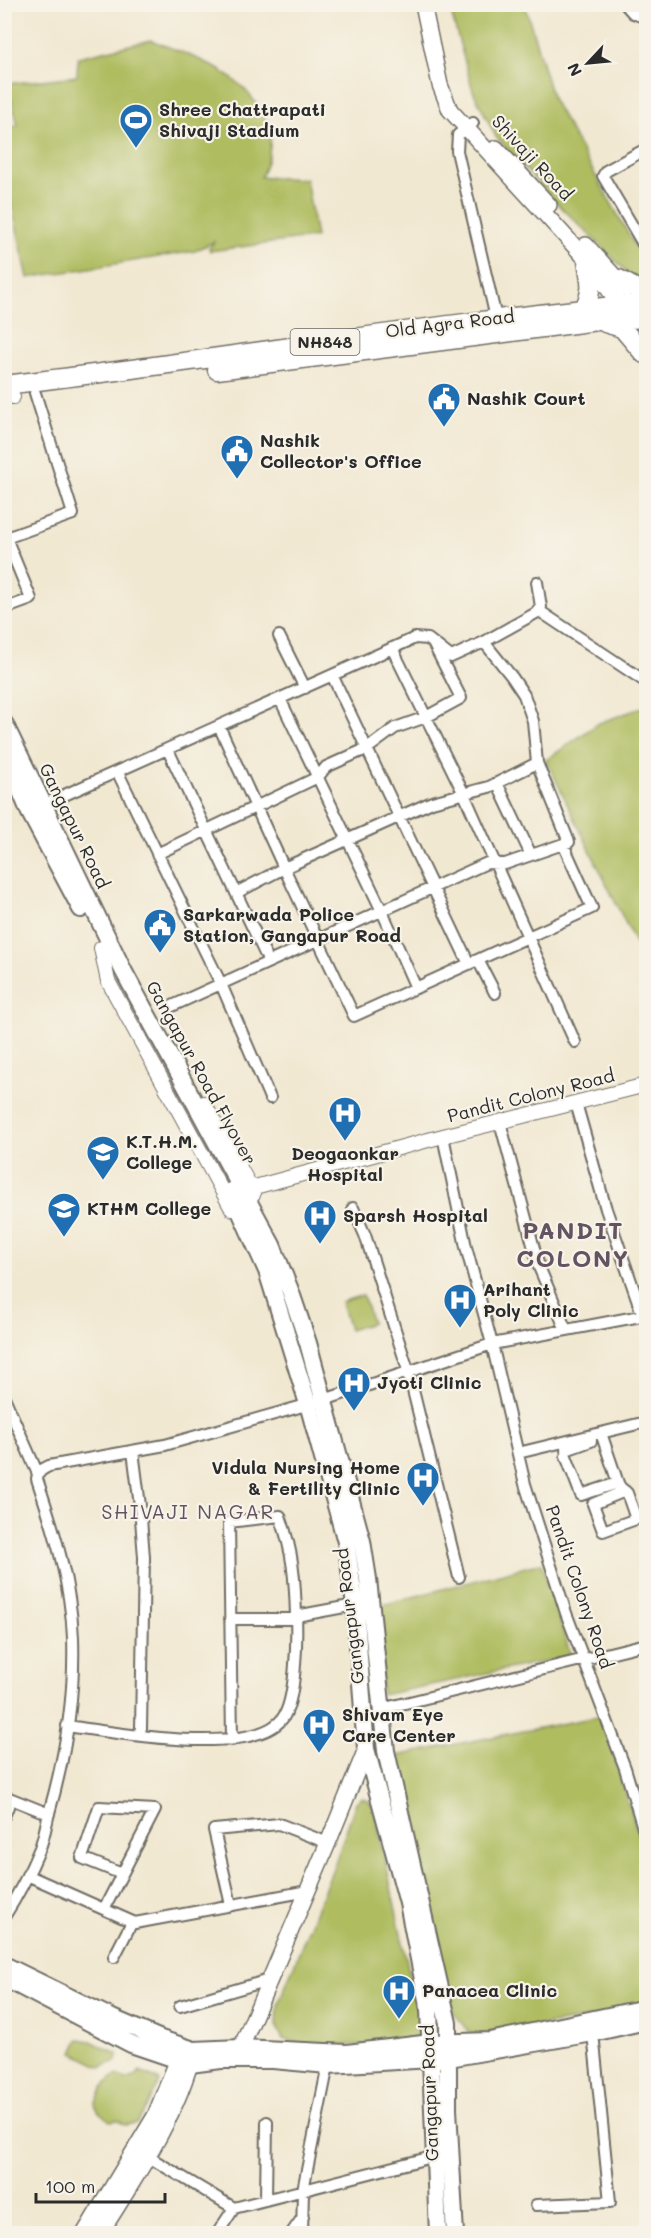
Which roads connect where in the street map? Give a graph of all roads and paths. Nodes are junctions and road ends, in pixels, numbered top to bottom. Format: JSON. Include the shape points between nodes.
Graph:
{"nodes":[{"id":1,"x":423,"y":4,"type":"edge"},
{"id":2,"x":430,"y":4,"type":"edge"},
{"id":3,"x":625,"y":4,"type":"edge"},
{"id":4,"x":646,"y":18,"type":"edge"},
{"id":5,"x":469,"y":126,"type":"junction"},
{"id":6,"x":646,"y":149,"type":"edge"},
{"id":7,"x":646,"y":249,"type":"edge"},
{"id":8,"x":587,"y":260,"type":"junction"},
{"id":9,"x":619,"y":279,"type":"joint"},
{"id":10,"x":584,"y":308,"type":"junction"},
{"id":11,"x":640,"y":310,"type":"edge"},
{"id":12,"x":496,"y":318,"type":"junction"},
{"id":13,"x":597,"y":321,"type":"junction"},
{"id":14,"x":645,"y":357,"type":"edge"},
{"id":15,"x":7,"y":388,"type":"edge"},
{"id":16,"x":35,"y":393,"type":"junction"},
{"id":17,"x":5,"y":537,"type":"edge"},
{"id":18,"x":537,"y":582,"type":"dead end"},
{"id":19,"x":4,"y":609,"type":"edge"},
{"id":20,"x":538,"y":610,"type":"junction"},
{"id":21,"x":279,"y":636,"type":"dead end"},
{"id":22,"x":432,"y":642,"type":"junction"},
{"id":23,"x":484,"y":642,"type":"junction"},
{"id":24,"x":392,"y":648,"type":"junction"},
{"id":25,"x":332,"y":675,"type":"junction"},
{"id":26,"x":646,"y":682,"type":"edge"},
{"id":27,"x":305,"y":687,"type":"junction"},
{"id":28,"x":280,"y":699,"type":"junction"},
{"id":29,"x":426,"y":717,"type":"junction"},
{"id":30,"x":4,"y":723,"type":"edge"},
{"id":31,"x":219,"y":726,"type":"junction"},
{"id":32,"x":368,"y":748,"type":"junction"},
{"id":33,"x":168,"y":750,"type":"junction"},
{"id":34,"x":4,"y":751,"type":"edge"},
{"id":35,"x":537,"y":763,"type":"junction"},
{"id":36,"x":118,"y":772,"type":"junction"},
{"id":37,"x":318,"y":777,"type":"junction"},
{"id":38,"x":497,"y":783,"type":"junction"},
{"id":39,"x":464,"y":794,"type":"junction"},
{"id":40,"x":256,"y":807,"type":"junction"},
{"id":41,"x":36,"y":808,"type":"junction"},
{"id":42,"x":400,"y":816,"type":"junction"},
{"id":43,"x":207,"y":831,"type":"junction"},
{"id":44,"x":347,"y":840,"type":"junction"},
{"id":45,"x":563,"y":844,"type":"junction"},
{"id":46,"x":157,"y":854,"type":"junction"},
{"id":47,"x":531,"y":855,"type":"junction"},
{"id":48,"x":496,"y":864,"type":"junction"},
{"id":49,"x":284,"y":868,"type":"junction"},
{"id":50,"x":434,"y":888,"type":"junction"},
{"id":51,"x":236,"y":893,"type":"junction"},
{"id":52,"x":382,"y":911,"type":"junction"},
{"id":53,"x":527,"y":937,"type":"junction"},
{"id":54,"x":319,"y":940,"type":"junction"},
{"id":55,"x":106,"y":947,"type":"junction"},
{"id":56,"x":269,"y":962,"type":"junction"},
{"id":57,"x":474,"y":962,"type":"junction"},
{"id":58,"x":221,"y":984,"type":"junction"},
{"id":59,"x":416,"y":988,"type":"junction"},
{"id":60,"x":495,"y":993,"type":"dead end"},
{"id":61,"x":170,"y":1007,"type":"dead end"},
{"id":62,"x":575,"y":1042,"type":"dead end"},
{"id":63,"x":646,"y":1085,"type":"edge"},
{"id":64,"x":270,"y":1098,"type":"dead end"},
{"id":65,"x":576,"y":1103,"type":"junction"},
{"id":66,"x":500,"y":1122,"type":"junction"},
{"id":67,"x":443,"y":1136,"type":"junction"},
{"id":68,"x":246,"y":1198,"type":"junction"},
{"id":69,"x":353,"y":1208,"type":"dead end"},
{"id":70,"x":252,"y":1221,"type":"junction"},
{"id":71,"x":645,"y":1316,"type":"edge"},
{"id":72,"x":566,"y":1330,"type":"junction"},
{"id":73,"x":492,"y":1344,"type":"junction"},
{"id":74,"x":408,"y":1370,"type":"junction"},
{"id":75,"x":4,"y":1397,"type":"edge"},
{"id":76,"x":316,"y":1402,"type":"junction"},
{"id":77,"x":646,"y":1422,"type":"edge"},
{"id":78,"x":153,"y":1435,"type":"dead end"},
{"id":79,"x":602,"y":1435,"type":"junction"},
{"id":80,"x":588,"y":1439,"type":"junction"},
{"id":81,"x":157,"y":1447,"type":"junction"},
{"id":82,"x":133,"y":1451,"type":"junction"},
{"id":83,"x":518,"y":1452,"type":"junction"},
{"id":84,"x":38,"y":1474,"type":"junction"},
{"id":85,"x":459,"y":1577,"type":"dead end"},
{"id":86,"x":355,"y":1605,"type":"junction"},
{"id":87,"x":297,"y":1618,"type":"junction"},
{"id":88,"x":230,"y":1620,"type":"junction"},
{"id":89,"x":646,"y":1644,"type":"edge"},
{"id":90,"x":584,"y":1659,"type":"junction"},
{"id":91,"x":381,"y":1709,"type":"junction"},
{"id":92,"x":67,"y":1726,"type":"junction"},
{"id":93,"x":139,"y":1735,"type":"junction"},
{"id":94,"x":232,"y":1740,"type":"junction"},
{"id":95,"x":366,"y":1749,"type":"junction"},
{"id":96,"x":8,"y":1798,"type":"edge"},
{"id":97,"x":49,"y":1815,"type":"junction"},
{"id":98,"x":4,"y":1816,"type":"edge"},
{"id":99,"x":646,"y":1838,"type":"edge"},
{"id":100,"x":328,"y":1843,"type":"junction"},
{"id":101,"x":122,"y":1874,"type":"junction"},
{"id":102,"x":27,"y":1875,"type":"junction"},
{"id":103,"x":308,"y":1891,"type":"junction"},
{"id":104,"x":231,"y":1905,"type":"junction"},
{"id":105,"x":104,"y":1909,"type":"junction"},
{"id":106,"x":4,"y":1917,"type":"edge"},
{"id":107,"x":132,"y":1922,"type":"junction"},
{"id":108,"x":114,"y":1957,"type":"dead end"},
{"id":109,"x":4,"y":1965,"type":"edge"},
{"id":110,"x":4,"y":1978,"type":"edge"},
{"id":111,"x":269,"y":1980,"type":"junction"},
{"id":112,"x":180,"y":2006,"type":"dead end"},
{"id":113,"x":646,"y":2008,"type":"edge"},
{"id":114,"x":646,"y":2021,"type":"edge"},
{"id":115,"x":593,"y":2033,"type":"junction"},
{"id":116,"x":449,"y":2050,"type":"junction"},
{"id":117,"x":431,"y":2052,"type":"junction"},
{"id":118,"x":238,"y":2054,"type":"junction"},
{"id":119,"x":186,"y":2055,"type":"junction"},
{"id":120,"x":327,"y":2066,"type":"junction"},
{"id":121,"x":267,"y":2122,"type":"dead end"},
{"id":122,"x":142,"y":2153,"type":"junction"},
{"id":123,"x":436,"y":2156,"type":"junction"},
{"id":124,"x":303,"y":2190,"type":"junction"},
{"id":125,"x":266,"y":2200,"type":"junction"},
{"id":126,"x":536,"y":2205,"type":"dead end"},
{"id":127,"x":234,"y":2208,"type":"junction"},
{"id":128,"x":303,"y":2217,"type":"junction"},
{"id":129,"x":84,"y":2234,"type":"edge"},
{"id":130,"x":100,"y":2234,"type":"edge"},
{"id":131,"x":217,"y":2234,"type":"edge"},
{"id":132,"x":291,"y":2234,"type":"edge"},
{"id":133,"x":302,"y":2234,"type":"edge"},
{"id":134,"x":438,"y":2234,"type":"edge"},
{"id":135,"x":455,"y":2234,"type":"edge"}],
"edges":[{"from":1,"to":5,"type":"main road","name":"Shivaji Road","via":[[440,85],[450,110]]},
{"from":2,"to":5,"type":"main road","name":"Shivaji Road","via":[[447,79]]},
{"from":3,"to":4,"type":"street","via":[[633,13]]},
{"from":5,"to":8,"type":"main road","name":"Shivaji Road"},
{"from":5,"to":9,"type":"main road","name":"Shivaji Road"},
{"from":5,"to":12,"type":"street","via":[[458,135],[457,151]]},
{"from":6,"to":7,"type":"street","via":[[603,176]]},
{"from":8,"to":10,"type":"highway","via":[[591,295]]},
{"from":8,"to":11,"type":"main road","name":"Shivaji Road"},
{"from":9,"to":11,"type":"highway"},
{"from":10,"to":11,"type":"highway","name":"Old Agra Road","number":"NH848"},
{"from":10,"to":12,"type":"highway","name":"Old Agra Road","number":"NH848"},
{"from":11,"to":13,"type":"highway","name":"Old Agra Road","number":"NH848"},
{"from":11,"to":14,"type":"main road","name":"Shivaji Road"},
{"from":12,"to":15,"type":"highway","name":"Old Agra Road","number":"NH848"},
{"from":13,"to":14,"type":"highway","via":[[622,328]]},
{"from":13,"to":16,"type":"highway","name":"Old Agra Road","number":"NH848"},
{"from":15,"to":16,"type":"highway","name":"Old Agra Road","number":"NH848"},
{"from":16,"to":17,"type":"street","via":[[73,514]]},
{"from":17,"to":19,"type":"street","via":[[31,599]]},
{"from":18,"to":20,"type":"street","via":[[541,607]]},
{"from":20,"to":23,"type":"street"},
{"from":20,"to":26,"type":"street"},
{"from":21,"to":27,"type":"street"},
{"from":22,"to":23,"type":"street","via":[[451,657]]},
{"from":22,"to":24,"type":"street","via":[[415,638]]},
{"from":22,"to":29,"type":"street","via":[[461,698]]},
{"from":23,"to":35,"type":"street","via":[[524,695],[533,721]]},
{"from":24,"to":25,"type":"street"},
{"from":24,"to":29,"type":"street"},
{"from":25,"to":27,"type":"street"},
{"from":25,"to":32,"type":"street"},
{"from":27,"to":28,"type":"street"},
{"from":28,"to":31,"type":"street"},
{"from":28,"to":37,"type":"street"},
{"from":29,"to":32,"type":"street","via":[[395,728]]},
{"from":29,"to":39,"type":"street"},
{"from":30,"to":41,"type":"main road","name":"Gangapur Road"},
{"from":31,"to":33,"type":"street"},
{"from":31,"to":40,"type":"street"},
{"from":32,"to":37,"type":"street","via":[[326,767]]},
{"from":32,"to":42,"type":"street"},
{"from":33,"to":36,"type":"street"},
{"from":33,"to":43,"type":"street"},
{"from":34,"to":41,"type":"main road","name":"Gangapur Road"},
{"from":35,"to":38,"type":"street"},
{"from":35,"to":45,"type":"street","via":[[569,842]]},
{"from":36,"to":41,"type":"street"},
{"from":36,"to":46,"type":"street"},
{"from":37,"to":40,"type":"street"},
{"from":37,"to":44,"type":"street"},
{"from":38,"to":39,"type":"street"},
{"from":38,"to":47,"type":"street"},
{"from":39,"to":42,"type":"street"},
{"from":39,"to":48,"type":"street"},
{"from":40,"to":43,"type":"street"},
{"from":40,"to":49,"type":"street"},
{"from":41,"to":55,"type":"main road","name":"Gangapur Road"},
{"from":42,"to":44,"type":"street"},
{"from":42,"to":50,"type":"street"},
{"from":43,"to":46,"type":"street"},
{"from":43,"to":51,"type":"street"},
{"from":44,"to":49,"type":"street"},
{"from":44,"to":52,"type":"street"},
{"from":45,"to":47,"type":"street"},
{"from":45,"to":53,"type":"street","via":[[592,908]]},
{"from":46,"to":58,"type":"street"},
{"from":47,"to":48,"type":"street"},
{"from":48,"to":50,"type":"street","via":[[487,863]]},
{"from":48,"to":53,"type":"street"},
{"from":49,"to":51,"type":"street"},
{"from":49,"to":54,"type":"street"},
{"from":50,"to":52,"type":"street"},
{"from":50,"to":57,"type":"street"},
{"from":51,"to":56,"type":"street"},
{"from":52,"to":54,"type":"street"},
{"from":52,"to":59,"type":"street"},
{"from":53,"to":57,"type":"street"},
{"from":53,"to":62,"type":"street"},
{"from":54,"to":56,"type":"street"},
{"from":54,"to":59,"type":"street","via":[[354,1016]]},
{"from":55,"to":68,"type":"main road","name":"Gangapur Road Flyover"},
{"from":55,"to":68,"type":"street","via":[[124,958]]},
{"from":55,"to":70,"type":"street","via":[[108,981],[231,1208]]},
{"from":56,"to":58,"type":"street"},
{"from":57,"to":59,"type":"street"},
{"from":57,"to":60,"type":"street"},
{"from":58,"to":61,"type":"street"},
{"from":58,"to":64,"type":"street"},
{"from":63,"to":65,"type":"street","name":"Pandit Colony Road"},
{"from":65,"to":66,"type":"street","name":"Pandit Colony Road"},
{"from":65,"to":71,"type":"street","via":[[606,1209]]},
{"from":66,"to":67,"type":"street","name":"Pandit Colony Road"},
{"from":66,"to":72,"type":"street","via":[[539,1267]]},
{"from":67,"to":68,"type":"street","name":"Pandit Colony Road"},
{"from":67,"to":73,"type":"street","name":"Pandit Colony Road","via":[[466,1247]]},
{"from":68,"to":70,"type":"main road","name":"Gangapur Road Flyover"},
{"from":69,"to":74,"type":"street"},
{"from":70,"to":76,"type":"main road","name":"Gangapur Road"},
{"from":71,"to":72,"type":"street"},
{"from":72,"to":73,"type":"street"},
{"from":73,"to":74,"type":"street"},
{"from":73,"to":83,"type":"street","name":"Pandit Colony Road"},
{"from":74,"to":76,"type":"street"},
{"from":74,"to":85,"type":"street"},
{"from":75,"to":84,"type":"street"},
{"from":76,"to":81,"type":"street"},
{"from":76,"to":86,"type":"main road","name":"Gangapur Road","via":[[346,1542]]},
{"from":76,"to":91,"type":"main road","name":"Gangapur Road","via":[[362,1541]]},
{"from":77,"to":79,"type":"street"},
{"from":78,"to":81,"type":"street"},
{"from":79,"to":80,"type":"street"},
{"from":79,"to":80,"type":"street","via":[[622,1487],[581,1495],[566,1453]]},
{"from":80,"to":83,"type":"street"},
{"from":81,"to":82,"type":"street"},
{"from":82,"to":84,"type":"street","via":[[49,1466]]},
{"from":82,"to":93,"type":"street","via":[[144,1557]]},
{"from":83,"to":90,"type":"street","name":"Pandit Colony Road","via":[[566,1613]]},
{"from":84,"to":92,"type":"street","via":[[63,1567],[73,1638]]},
{"from":86,"to":87,"type":"street"},
{"from":86,"to":95,"type":"main road","name":"Gangapur Road"},
{"from":87,"to":88,"type":"street"},
{"from":87,"to":88,"type":"street","via":[[290,1544],[280,1516],[229,1522]]},
{"from":87,"to":94,"type":"street","via":[[290,1702],[282,1720]]},
{"from":88,"to":94,"type":"street"},
{"from":89,"to":90,"type":"street"},
{"from":90,"to":91,"type":"street"},
{"from":90,"to":99,"type":"street","name":"Pandit Colony Road","via":[[625,1768]]},
{"from":91,"to":116,"type":"main road","name":"Gangapur Road","via":[[386,1751],[448,2023]]},
{"from":92,"to":93,"type":"street"},
{"from":92,"to":97,"type":"street","via":[[60,1776]]},
{"from":93,"to":94,"type":"street"},
{"from":95,"to":100,"type":"main road"},
{"from":95,"to":117,"type":"main road","name":"Gangapur Road","via":[[408,1903],[429,2010]]},
{"from":96,"to":97,"type":"street"},
{"from":96,"to":98,"type":"street"},
{"from":97,"to":102,"type":"street"},
{"from":100,"to":103,"type":"main road"},
{"from":100,"to":104,"type":"street","via":[[279,1824],[213,1830]]},
{"from":101,"to":101,"type":"street","via":[[136,1847],[155,1810],[99,1807],[82,1858]]},
{"from":101,"to":105,"type":"street"},
{"from":102,"to":105,"type":"street"},
{"from":102,"to":106,"type":"street"},
{"from":103,"to":104,"type":"street"},
{"from":103,"to":111,"type":"main road"},
{"from":104,"to":107,"type":"street"},
{"from":105,"to":107,"type":"street"},
{"from":107,"to":108,"type":"street"},
{"from":109,"to":119,"type":"main road"},
{"from":110,"to":119,"type":"main road","via":[[131,2044]]},
{"from":111,"to":112,"type":"street"},
{"from":111,"to":118,"type":"main road"},
{"from":113,"to":116,"type":"main road"},
{"from":114,"to":115,"type":"main road"},
{"from":115,"to":116,"type":"main road"},
{"from":115,"to":126,"type":"street","via":[[610,2202]]},
{"from":116,"to":117,"type":"main road"},
{"from":116,"to":135,"type":"main road","name":"Gangapur Road"},
{"from":117,"to":118,"type":"main road"},
{"from":117,"to":120,"type":"main road"},
{"from":117,"to":123,"type":"main road","name":"Gangapur Road"},
{"from":118,"to":119,"type":"main road"},
{"from":118,"to":120,"type":"main road"},
{"from":119,"to":122,"type":"main road","via":[[176,2103]]},
{"from":120,"to":124,"type":"street"},
{"from":121,"to":125,"type":"street"},
{"from":122,"to":127,"type":"street"},
{"from":122,"to":129,"type":"main road"},
{"from":122,"to":130,"type":"main road"},
{"from":123,"to":124,"type":"street"},
{"from":123,"to":134,"type":"main road","name":"Gangapur Road"},
{"from":124,"to":125,"type":"street"},
{"from":124,"to":128,"type":"street"},
{"from":125,"to":127,"type":"street"},
{"from":127,"to":131,"type":"street"},
{"from":128,"to":132,"type":"street"},
{"from":128,"to":133,"type":"street"}]}
